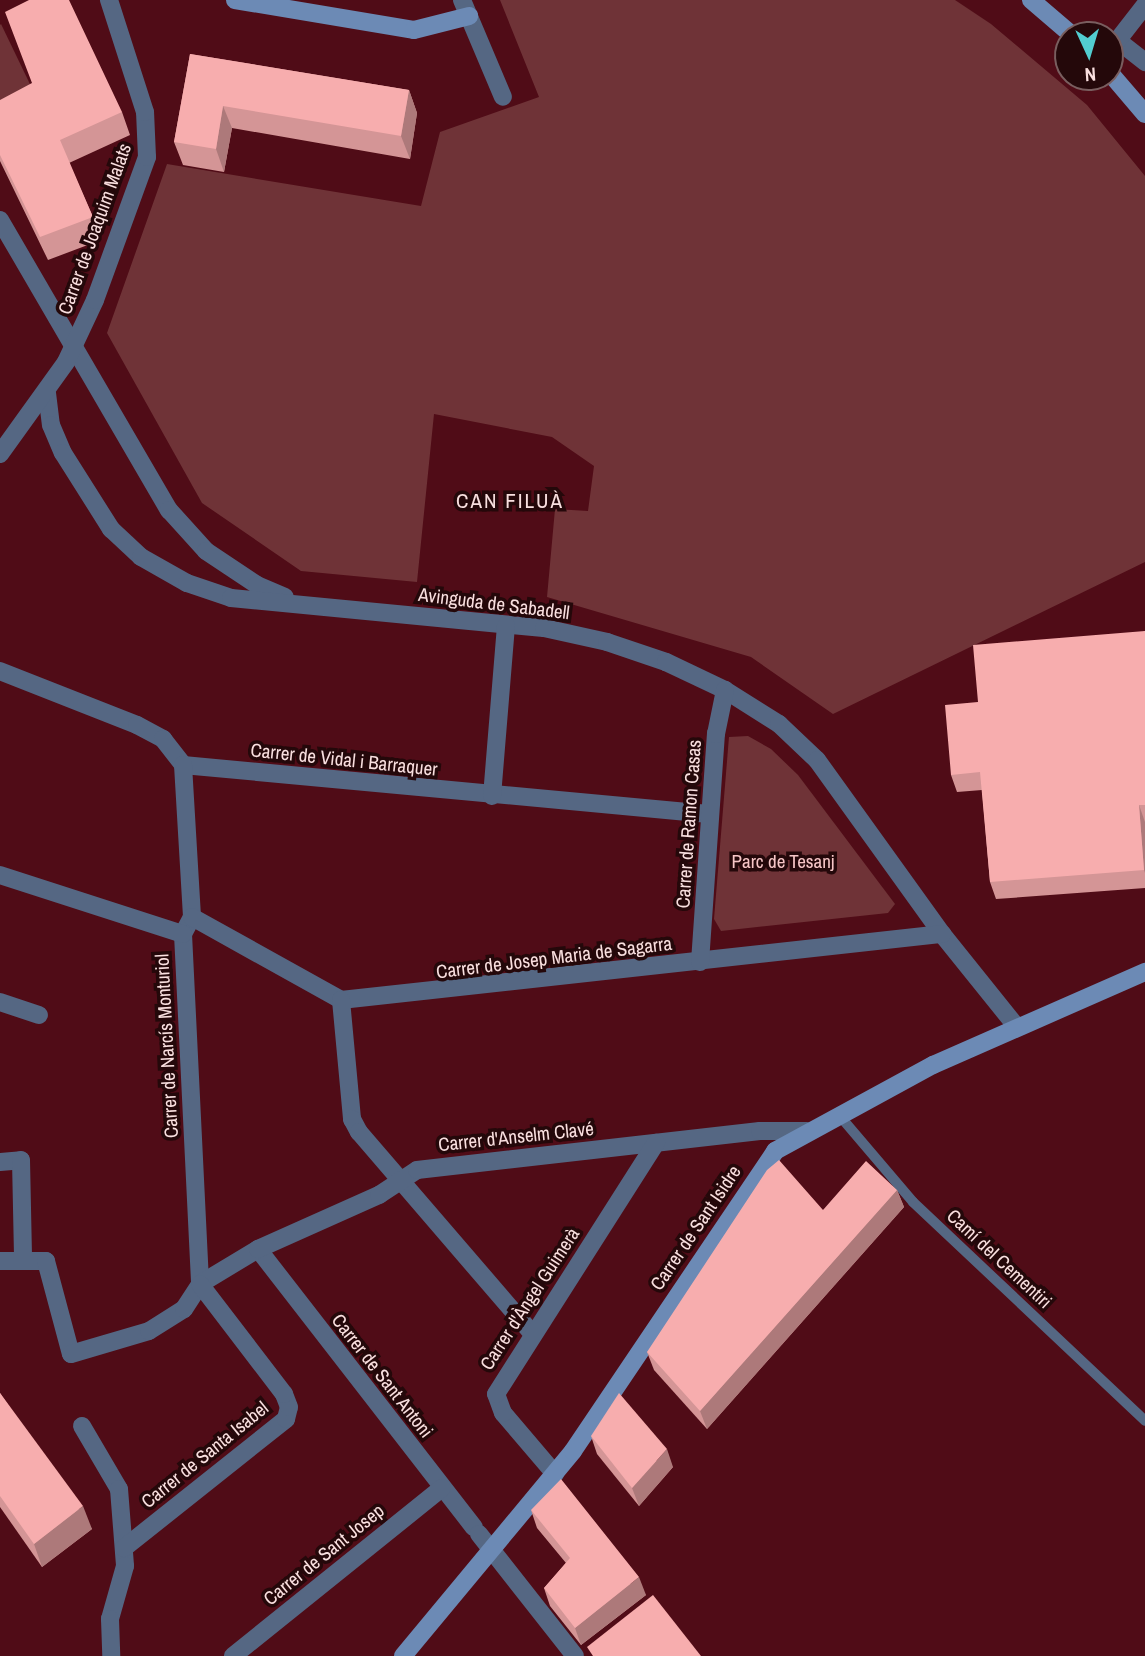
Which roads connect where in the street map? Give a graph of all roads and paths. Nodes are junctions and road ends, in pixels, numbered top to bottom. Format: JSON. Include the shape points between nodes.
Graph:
{"nodes":[{"id":1,"x":109,"y":0,"type":"edge"},
{"id":2,"x":235,"y":0,"type":"edge"},
{"id":3,"x":1031,"y":0,"type":"edge"},
{"id":4,"x":1145,"y":5,"type":"edge"},
{"id":5,"x":465,"y":8,"type":"edge"},
{"id":6,"x":1056,"y":21,"type":"edge"},
{"id":7,"x":1124,"y":32,"type":"edge"},
{"id":8,"x":1124,"y":50,"type":"edge"},
{"id":9,"x":1145,"y":62,"type":"edge"},
{"id":10,"x":1124,"y":89,"type":"edge"},
{"id":11,"x":503,"y":97,"type":"dead end"},
{"id":12,"x":1145,"y":114,"type":"edge"},
{"id":13,"x":0,"y":220,"type":"edge"},
{"id":14,"x":73,"y":347,"type":"junction"},
{"id":15,"x":47,"y":393,"type":"junction"},
{"id":16,"x":0,"y":454,"type":"edge"},
{"id":17,"x":297,"y":602,"type":"junction"},
{"id":18,"x":506,"y":626,"type":"junction"},
{"id":19,"x":0,"y":671,"type":"edge"},
{"id":20,"x":725,"y":690,"type":"junction"},
{"id":21,"x":183,"y":765,"type":"junction"},
{"id":22,"x":492,"y":796,"type":"junction"},
{"id":23,"x":709,"y":814,"type":"junction"},
{"id":24,"x":0,"y":875,"type":"edge"},
{"id":25,"x":192,"y":917,"type":"junction"},
{"id":26,"x":183,"y":934,"type":"junction"},
{"id":27,"x":942,"y":934,"type":"junction"},
{"id":28,"x":700,"y":962,"type":"junction"},
{"id":29,"x":1145,"y":972,"type":"edge"},
{"id":30,"x":341,"y":1000,"type":"junction"},
{"id":31,"x":0,"y":1002,"type":"edge"},
{"id":32,"x":39,"y":1015,"type":"dead end"},
{"id":33,"x":1016,"y":1026,"type":"junction"},
{"id":34,"x":839,"y":1114,"type":"junction"},
{"id":35,"x":807,"y":1131,"type":"junction"},
{"id":36,"x":656,"y":1143,"type":"junction"},
{"id":37,"x":0,"y":1162,"type":"edge"},
{"id":38,"x":403,"y":1179,"type":"junction"},
{"id":39,"x":258,"y":1249,"type":"junction"},
{"id":40,"x":23,"y":1259,"type":"junction"},
{"id":41,"x":0,"y":1261,"type":"edge"},
{"id":42,"x":200,"y":1284,"type":"junction"},
{"id":43,"x":532,"y":1334,"type":"junction"},
{"id":44,"x":1145,"y":1421,"type":"edge"},
{"id":45,"x":82,"y":1426,"type":"dead end"},
{"id":46,"x":555,"y":1475,"type":"junction"},
{"id":47,"x":442,"y":1488,"type":"junction"},
{"id":48,"x":124,"y":1548,"type":"junction"},
{"id":49,"x":495,"y":1550,"type":"junction"},
{"id":50,"x":111,"y":1656,"type":"edge"},
{"id":51,"x":233,"y":1656,"type":"edge"},
{"id":52,"x":403,"y":1656,"type":"edge"},
{"id":53,"x":575,"y":1656,"type":"edge"}],
"edges":[{"from":1,"to":14,"type":"street","name":"Carrer de Joaquim Malats","via":[[145,112],[149,144],[95,300]]},
{"from":2,"to":5,"type":"main road","via":[[414,30]]},
{"from":3,"to":6,"type":"main road"},
{"from":4,"to":7,"type":"street"},
{"from":5,"to":11,"type":"street"},
{"from":8,"to":9,"type":"street"},
{"from":10,"to":12,"type":"main road"},
{"from":13,"to":14,"type":"street","name":"Avinguda de Sabadell"},
{"from":14,"to":15,"type":"street","name":"Carrer de Joaquim Malats"},
{"from":14,"to":17,"type":"street","name":"Avinguda de Sabadell","via":[[169,510],[206,551],[257,584]]},
{"from":15,"to":16,"type":"street","name":"Carrer de Joaquim Malats"},
{"from":15,"to":17,"type":"street","name":"Avinguda de Sabadell","via":[[51,425],[80,483],[111,529],[141,557],[187,583],[231,598]]},
{"from":17,"to":18,"type":"street","name":"Avinguda de Sabadell"},
{"from":18,"to":20,"type":"street","name":"Avinguda de Sabadell","via":[[544,628],[607,642]]},
{"from":18,"to":22,"type":"street"},
{"from":19,"to":21,"type":"street","via":[[137,725],[163,739]]},
{"from":20,"to":23,"type":"street","name":"Carrer de Ramon Casas"},
{"from":20,"to":27,"type":"street","name":"Avinguda de Sabadell","via":[[779,724],[817,760]]},
{"from":21,"to":22,"type":"street","name":"Carrer de Vidal i Barraquer"},
{"from":21,"to":25,"type":"street"},
{"from":22,"to":23,"type":"street","name":"Carrer de Vidal i Barraquer"},
{"from":23,"to":28,"type":"street","name":"Carrer de Ramon Casas"},
{"from":24,"to":26,"type":"street"},
{"from":25,"to":26,"type":"street","name":"Carrer de Narcís Monturiol"},
{"from":25,"to":30,"type":"street"},
{"from":26,"to":42,"type":"street","name":"Carrer de Narcís Monturiol"},
{"from":27,"to":28,"type":"street","name":"Carrer de Josep Maria de Sagarra"},
{"from":27,"to":33,"type":"street","name":"Avinguda de Sabadell"},
{"from":28,"to":30,"type":"street","name":"Carrer de Josep Maria de Sagarra"},
{"from":29,"to":33,"type":"main road","name":"Carrer de Sant Isidre"},
{"from":30,"to":38,"type":"street","via":[[352,1119]]},
{"from":31,"to":32,"type":"street"},
{"from":33,"to":34,"type":"main road","name":"Carrer de Sant Isidre"},
{"from":34,"to":35,"type":"main road","name":"Carrer de Sant Isidre"},
{"from":34,"to":44,"type":"lane","name":"Camí del Cementiri","via":[[913,1202]]},
{"from":35,"to":36,"type":"street","name":"Carrer d'Anselm Clavé","via":[[760,1131]]},
{"from":35,"to":46,"type":"main road","name":"Carrer de Sant Isidre","via":[[775,1151],[762,1166]]},
{"from":36,"to":38,"type":"street","name":"Carrer d'Anselm Clavé","via":[[433,1166]]},
{"from":36,"to":43,"type":"street","name":"Carrer d'Àngel Guimerà"},
{"from":37,"to":40,"type":"street","via":[[21,1160]]},
{"from":38,"to":39,"type":"street","name":"Carrer d'Anselm Clavé","via":[[379,1195]]},
{"from":38,"to":43,"type":"street"},
{"from":39,"to":42,"type":"street","name":"Carrer d'Anselm Clavé"},
{"from":39,"to":47,"type":"street","name":"Carrer de Sant Antoni"},
{"from":40,"to":41,"type":"street"},
{"from":40,"to":42,"type":"street","name":"Carrer d'Anselm Clavé","via":[[46,1261],[71,1354],[149,1331],[184,1309]]},
{"from":42,"to":48,"type":"street","name":"Carrer de Santa Isabel","via":[[284,1394],[289,1407],[286,1419]]},
{"from":43,"to":46,"type":"street","name":"Carrer d'Àngel Guimerà","via":[[502,1382],[496,1402]]},
{"from":45,"to":48,"type":"street","via":[[119,1489]]},
{"from":46,"to":49,"type":"main road","name":"Carrer de Sant Isidre"},
{"from":47,"to":49,"type":"street","name":"Carrer de Sant Antoni"},
{"from":47,"to":51,"type":"street","name":"Carrer de Sant Josep"},
{"from":48,"to":50,"type":"street","via":[[125,1566],[110,1619]]},
{"from":49,"to":52,"type":"main road","name":"Carrer de Sant Isidre"},
{"from":49,"to":53,"type":"street","name":"Carrer de Sant Antoni"}]}
